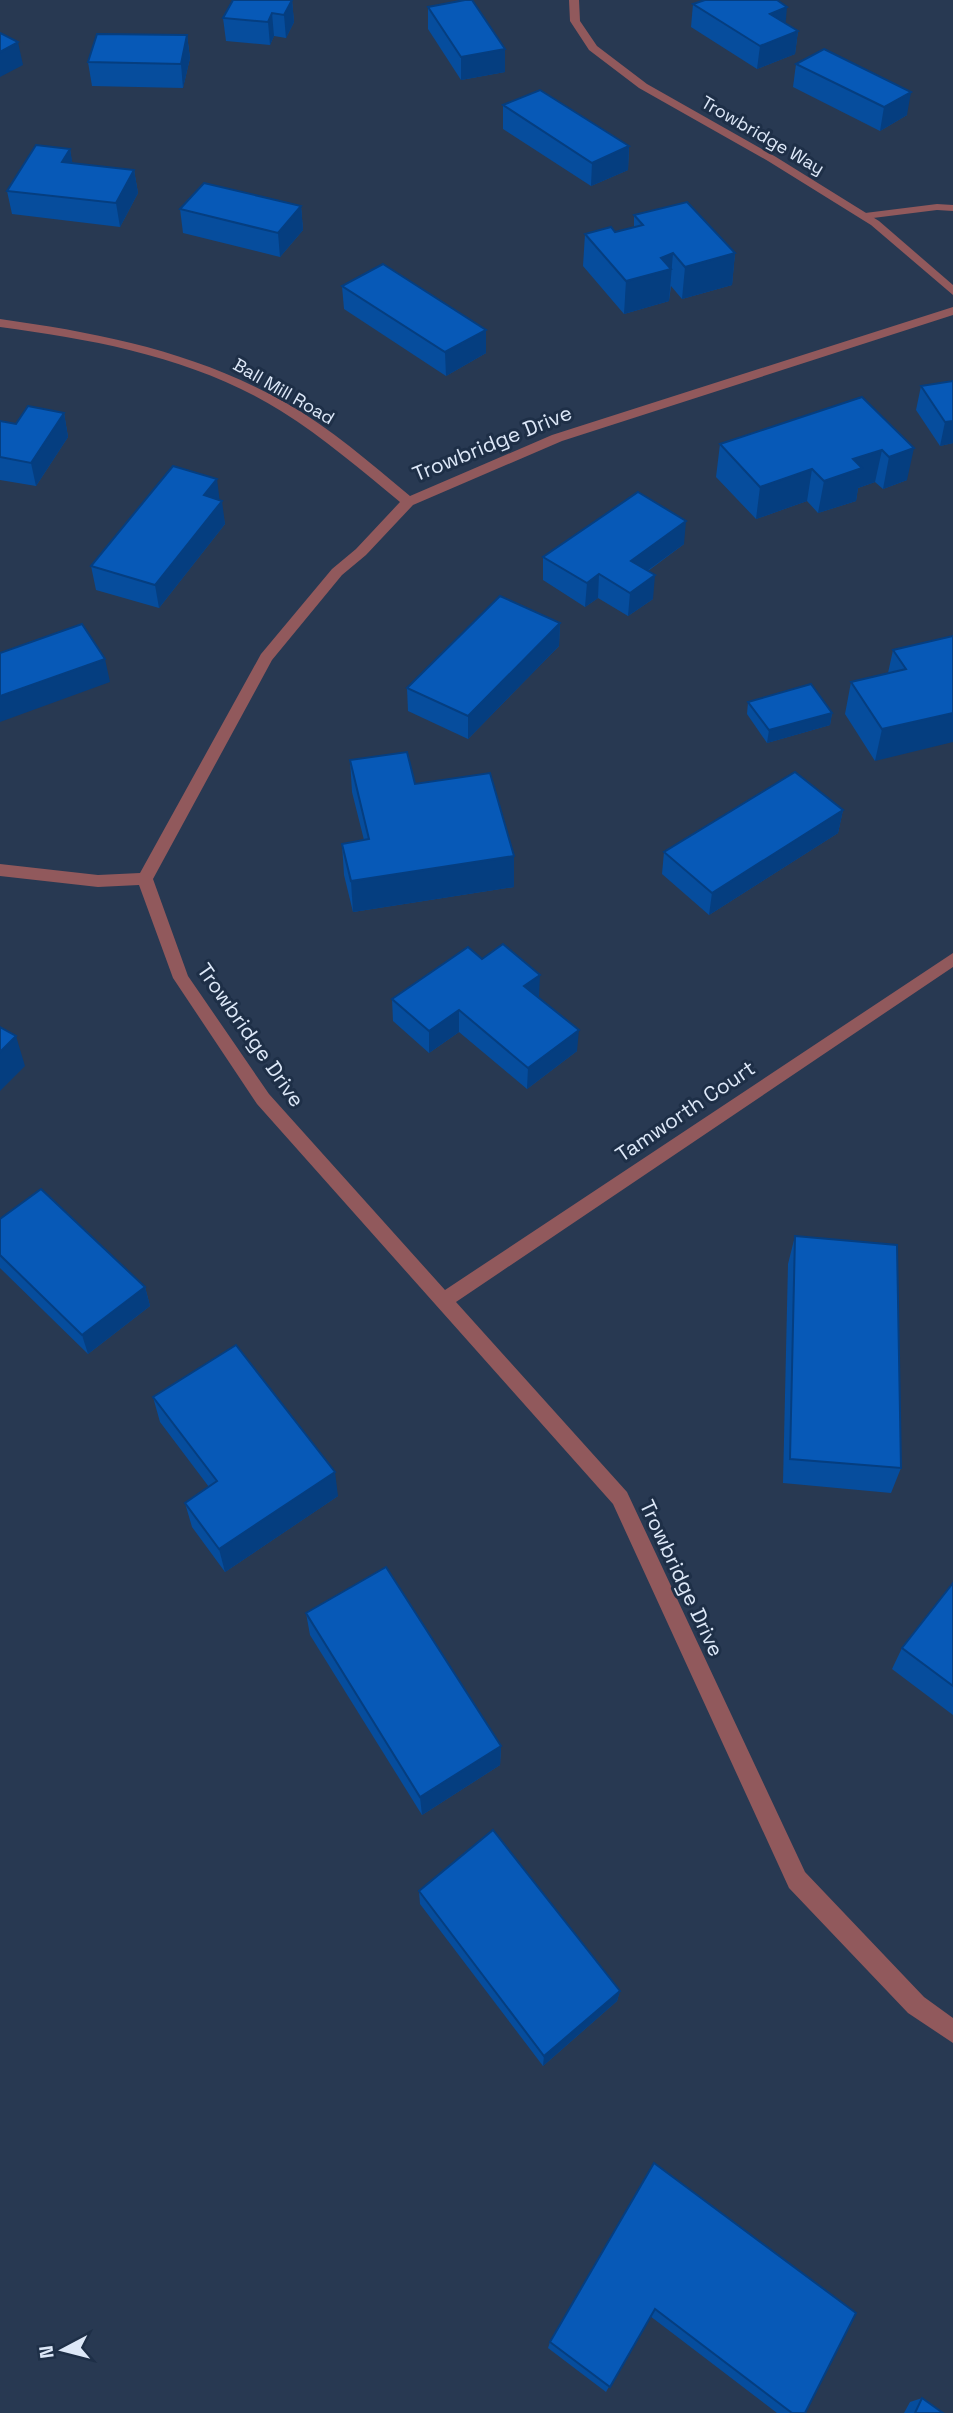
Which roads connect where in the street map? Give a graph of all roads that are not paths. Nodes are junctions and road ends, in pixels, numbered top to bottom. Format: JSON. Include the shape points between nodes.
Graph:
{"nodes":[{"id":1,"x":574,"y":0,"type":"edge"},
{"id":2,"x":953,"y":208,"type":"edge"},
{"id":3,"x":865,"y":216,"type":"junction"},
{"id":4,"x":953,"y":291,"type":"edge"},
{"id":5,"x":953,"y":311,"type":"edge"},
{"id":6,"x":0,"y":323,"type":"edge"},
{"id":7,"x":408,"y":502,"type":"junction"},
{"id":8,"x":0,"y":870,"type":"edge"},
{"id":9,"x":145,"y":879,"type":"junction"},
{"id":10,"x":953,"y":959,"type":"edge"},
{"id":11,"x":443,"y":1301,"type":"junction"},
{"id":12,"x":953,"y":2032,"type":"edge"}],
"edges":[{"from":1,"to":3,"type":"street","name":"Trowbridge Way","via":[[575,21],[593,48],[643,86]]},
{"from":2,"to":3,"type":"street"},
{"from":3,"to":4,"type":"street","name":"Trowbridge Way"},
{"from":5,"to":7,"type":"street","name":"Trowbridge Drive","via":[[557,438]]},
{"from":6,"to":7,"type":"street","name":"Ball Mill Road","via":[[80,333],[183,358],[247,386],[321,430]]},
{"from":7,"to":9,"type":"street","name":"Trowbridge Drive","via":[[337,572],[266,657]]},
{"from":8,"to":9,"type":"street","via":[[98,881]]},
{"from":9,"to":11,"type":"street","name":"Trowbridge Drive","via":[[181,978],[263,1099]]},
{"from":10,"to":11,"type":"street","name":"Tamworth Court"},
{"from":11,"to":12,"type":"street","name":"Trowbridge Drive","via":[[620,1498],[797,1880],[916,2006]]}]}
